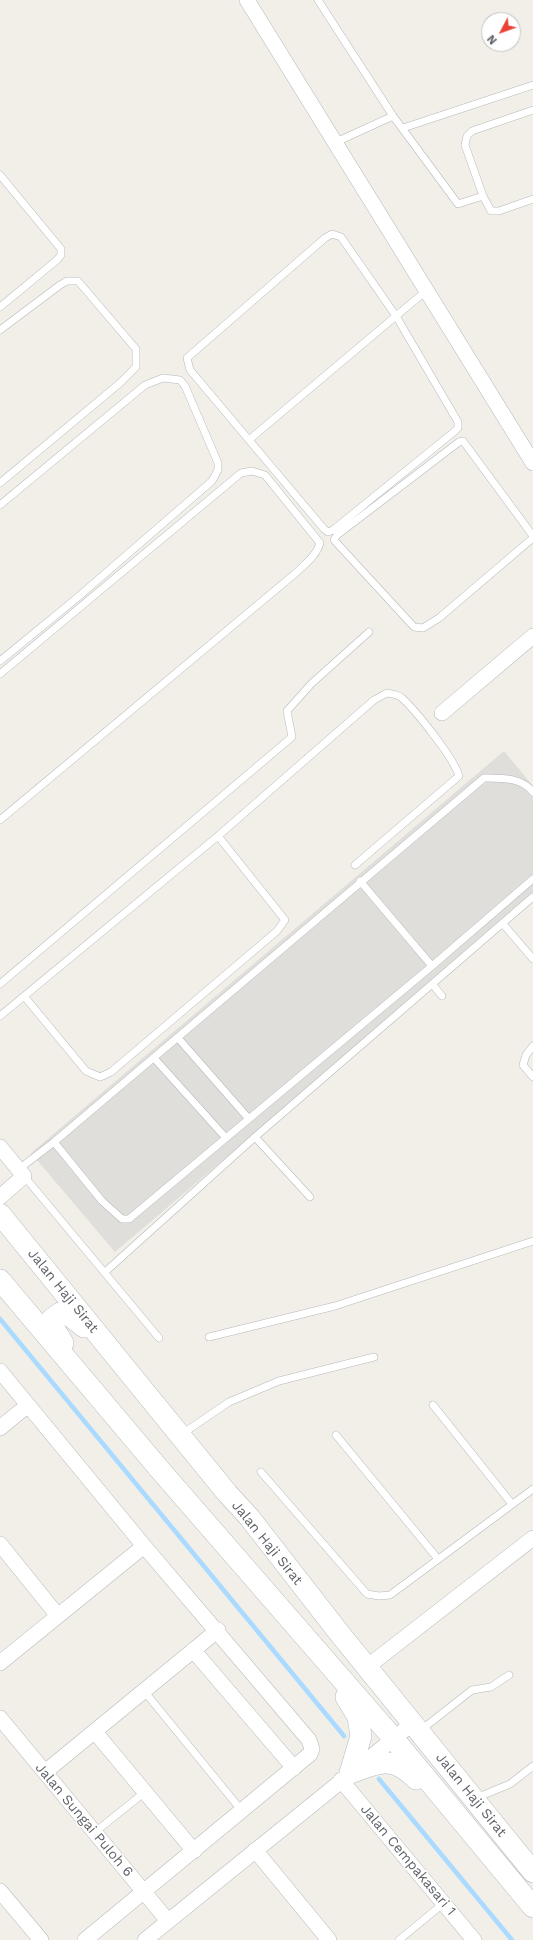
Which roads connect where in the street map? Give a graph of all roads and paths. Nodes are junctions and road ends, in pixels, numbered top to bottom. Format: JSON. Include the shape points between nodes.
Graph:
{"nodes":[{"id":1,"x":247,"y":0,"type":"edge"},
{"id":2,"x":318,"y":0,"type":"edge"},
{"id":3,"x":533,"y":85,"type":"edge"},
{"id":4,"x":533,"y":110,"type":"edge"},
{"id":5,"x":393,"y":116,"type":"junction"},
{"id":6,"x":402,"y":128,"type":"junction"},
{"id":7,"x":334,"y":143,"type":"junction"},
{"id":8,"x":0,"y":175,"type":"edge"},
{"id":9,"x":482,"y":196,"type":"junction"},
{"id":10,"x":533,"y":199,"type":"edge"},
{"id":11,"x":426,"y":291,"type":"junction"},
{"id":12,"x":0,"y":307,"type":"edge"},
{"id":13,"x":396,"y":316,"type":"junction"},
{"id":14,"x":0,"y":330,"type":"edge"},
{"id":15,"x":250,"y":439,"type":"junction"},
{"id":16,"x":533,"y":463,"type":"edge"},
{"id":17,"x":0,"y":483,"type":"edge"},
{"id":18,"x":0,"y":505,"type":"edge"},
{"id":19,"x":533,"y":537,"type":"edge"},
{"id":20,"x":369,"y":632,"type":"dead end"},
{"id":21,"x":533,"y":636,"type":"edge"},
{"id":22,"x":0,"y":661,"type":"edge"},
{"id":23,"x":0,"y":674,"type":"edge"},
{"id":24,"x":442,"y":713,"type":"dead end"},
{"id":25,"x":533,"y":792,"type":"edge"},
{"id":26,"x":0,"y":820,"type":"edge"},
{"id":27,"x":218,"y":836,"type":"junction"},
{"id":28,"x":355,"y":865,"type":"dead end"},
{"id":29,"x":533,"y":879,"type":"edge"},
{"id":30,"x":360,"y":881,"type":"junction"},
{"id":31,"x":533,"y":897,"type":"edge"},
{"id":32,"x":503,"y":924,"type":"junction"},
{"id":33,"x":533,"y":959,"type":"edge"},
{"id":34,"x":432,"y":966,"type":"junction"},
{"id":35,"x":0,"y":984,"type":"edge"},
{"id":36,"x":433,"y":985,"type":"junction"},
{"id":37,"x":24,"y":996,"type":"junction"},
{"id":38,"x":442,"y":996,"type":"dead end"},
{"id":39,"x":0,"y":1016,"type":"edge"},
{"id":40,"x":178,"y":1038,"type":"junction"},
{"id":41,"x":533,"y":1046,"type":"edge"},
{"id":42,"x":154,"y":1058,"type":"junction"},
{"id":43,"x":533,"y":1077,"type":"edge"},
{"id":44,"x":249,"y":1119,"type":"junction"},
{"id":45,"x":255,"y":1137,"type":"junction"},
{"id":46,"x":226,"y":1138,"type":"junction"},
{"id":47,"x":54,"y":1142,"type":"junction"},
{"id":48,"x":0,"y":1146,"type":"edge"},
{"id":49,"x":21,"y":1172,"type":"junction"},
{"id":50,"x":0,"y":1197,"type":"edge"},
{"id":51,"x":310,"y":1197,"type":"dead end"},
{"id":52,"x":0,"y":1214,"type":"edge"},
{"id":53,"x":533,"y":1241,"type":"edge"},
{"id":54,"x":104,"y":1272,"type":"junction"},
{"id":55,"x":0,"y":1280,"type":"edge"},
{"id":56,"x":209,"y":1337,"type":"dead end"},
{"id":57,"x":159,"y":1338,"type":"dead end"},
{"id":58,"x":374,"y":1357,"type":"dead end"},
{"id":59,"x":124,"y":1367,"type":"junction"},
{"id":60,"x":0,"y":1371,"type":"edge"},
{"id":61,"x":97,"y":1396,"type":"junction"},
{"id":62,"x":28,"y":1405,"type":"junction"},
{"id":63,"x":432,"y":1405,"type":"dead end"},
{"id":64,"x":0,"y":1428,"type":"edge"},
{"id":65,"x":180,"y":1435,"type":"junction"},
{"id":66,"x":336,"y":1435,"type":"dead end"},
{"id":67,"x":261,"y":1472,"type":"dead end"},
{"id":68,"x":533,"y":1489,"type":"edge"},
{"id":69,"x":512,"y":1504,"type":"junction"},
{"id":70,"x":533,"y":1538,"type":"edge"},
{"id":71,"x":0,"y":1544,"type":"edge"},
{"id":72,"x":144,"y":1546,"type":"junction"},
{"id":73,"x":438,"y":1559,"type":"junction"},
{"id":74,"x":58,"y":1616,"type":"junction"},
{"id":75,"x":290,"y":1620,"type":"junction"},
{"id":76,"x":218,"y":1630,"type":"junction"},
{"id":77,"x":193,"y":1650,"type":"junction"},
{"id":78,"x":0,"y":1663,"type":"edge"},
{"id":79,"x":367,"y":1667,"type":"junction"},
{"id":80,"x":508,"y":1675,"type":"dead end"},
{"id":81,"x":144,"y":1691,"type":"junction"},
{"id":82,"x":0,"y":1718,"type":"edge"},
{"id":83,"x":416,"y":1727,"type":"junction"},
{"id":84,"x":95,"y":1732,"type":"junction"},
{"id":85,"x":393,"y":1738,"type":"junction"},
{"id":86,"x":533,"y":1766,"type":"edge"},
{"id":87,"x":294,"y":1768,"type":"junction"},
{"id":88,"x":45,"y":1772,"type":"junction"},
{"id":89,"x":345,"y":1776,"type":"junction"},
{"id":90,"x":145,"y":1792,"type":"junction"},
{"id":91,"x":474,"y":1798,"type":"junction"},
{"id":92,"x":242,"y":1811,"type":"junction"},
{"id":93,"x":95,"y":1832,"type":"junction"},
{"id":94,"x":255,"y":1850,"type":"junction"},
{"id":95,"x":194,"y":1851,"type":"junction"},
{"id":96,"x":502,"y":1870,"type":"junction"},
{"id":97,"x":533,"y":1872,"type":"edge"},
{"id":98,"x":0,"y":1891,"type":"edge"},
{"id":99,"x":144,"y":1892,"type":"junction"},
{"id":100,"x":444,"y":1903,"type":"junction"},
{"id":101,"x":533,"y":1907,"type":"edge"},
{"id":102,"x":168,"y":1921,"type":"junction"},
{"id":103,"x":41,"y":1940,"type":"edge"},
{"id":104,"x":85,"y":1940,"type":"edge"},
{"id":105,"x":145,"y":1940,"type":"edge"},
{"id":106,"x":329,"y":1940,"type":"edge"},
{"id":107,"x":399,"y":1940,"type":"edge"},
{"id":108,"x":474,"y":1940,"type":"edge"}],
"edges":[{"from":1,"to":7,"type":"street"},
{"from":2,"to":5,"type":"lane"},
{"from":3,"to":6,"type":"lane"},
{"from":4,"to":9,"type":"lane","via":[[472,131],[467,136],[465,144]]},
{"from":5,"to":6,"type":"lane"},
{"from":5,"to":7,"type":"lane"},
{"from":6,"to":9,"type":"lane","via":[[458,204]]},
{"from":7,"to":11,"type":"street"},
{"from":8,"to":12,"type":"lane","via":[[61,248],[61,255]]},
{"from":9,"to":10,"type":"lane","via":[[491,210],[500,211]]},
{"from":11,"to":13,"type":"lane"},
{"from":11,"to":16,"type":"street"},
{"from":13,"to":15,"type":"lane"},
{"from":13,"to":15,"type":"lane","via":[[341,237],[332,234],[325,238],[187,358],[190,370]]},
{"from":13,"to":15,"type":"lane","via":[[458,422],[455,431],[328,532]]},
{"from":14,"to":17,"type":"lane","via":[[60,285],[67,281],[78,281],[136,349],[136,367],[120,383]]},
{"from":18,"to":22,"type":"lane","via":[[145,385],[163,378],[180,380],[185,386],[218,463],[218,470],[212,481]]},
{"from":19,"to":19,"type":"lane","via":[[439,618],[423,628],[414,627],[334,540],[337,535],[463,441]]},
{"from":20,"to":35,"type":"lane","via":[[311,684],[288,711],[292,738]]},
{"from":21,"to":24,"type":"street"},
{"from":23,"to":26,"type":"lane","via":[[241,473],[252,471],[265,475],[320,543],[318,550],[297,572]]},
{"from":25,"to":30,"type":"lane","via":[[529,787],[514,780],[484,778]]},
{"from":27,"to":28,"type":"lane","via":[[374,700],[387,693],[401,696],[437,740],[457,768],[459,776]]},
{"from":27,"to":37,"type":"lane"},
{"from":27,"to":37,"type":"lane","via":[[285,920],[277,931],[111,1072],[100,1077],[86,1071]]},
{"from":29,"to":34,"type":"lane"},
{"from":30,"to":34,"type":"lane"},
{"from":30,"to":40,"type":"lane"},
{"from":31,"to":32,"type":"lane"},
{"from":32,"to":33,"type":"lane"},
{"from":32,"to":36,"type":"lane"},
{"from":34,"to":44,"type":"lane"},
{"from":36,"to":38,"type":"lane"},
{"from":36,"to":45,"type":"lane"},
{"from":37,"to":39,"type":"lane"},
{"from":40,"to":42,"type":"lane"},
{"from":40,"to":44,"type":"lane"},
{"from":41,"to":43,"type":"lane","via":[[526,1055],[523,1065]]},
{"from":42,"to":46,"type":"lane"},
{"from":42,"to":47,"type":"lane"},
{"from":44,"to":46,"type":"lane"},
{"from":45,"to":51,"type":"lane"},
{"from":45,"to":54,"type":"lane"},
{"from":46,"to":47,"type":"lane","via":[[129,1220],[122,1219],[102,1201]]},
{"from":47,"to":49,"type":"lane"},
{"from":48,"to":49,"type":"street"},
{"from":49,"to":50,"type":"street"},
{"from":49,"to":54,"type":"lane"},
{"from":52,"to":59,"type":"main road","name":"Jalan Haji Sirat"},
{"from":53,"to":56,"type":"lane","via":[[335,1306]]},
{"from":54,"to":57,"type":"lane"},
{"from":55,"to":61,"type":"main road","name":"Jalan Haji Sirat"},
{"from":58,"to":65,"type":"lane","via":[[272,1384],[229,1402]]},
{"from":59,"to":61,"type":"main road","via":[[78,1321],[66,1313],[55,1315],[52,1319],[55,1330]]},
{"from":59,"to":65,"type":"main road","name":"Jalan Haji Sirat"},
{"from":60,"to":62,"type":"street"},
{"from":61,"to":75,"type":"main road","name":"Jalan Haji Sirat"},
{"from":62,"to":64,"type":"street"},
{"from":62,"to":72,"type":"street"},
{"from":63,"to":69,"type":"lane"},
{"from":65,"to":79,"type":"main road","name":"Jalan Haji Sirat","via":[[249,1517]]},
{"from":66,"to":73,"type":"lane"},
{"from":67,"to":73,"type":"lane","via":[[367,1594],[390,1595]]},
{"from":68,"to":69,"type":"lane"},
{"from":69,"to":73,"type":"lane"},
{"from":70,"to":79,"type":"street"},
{"from":71,"to":74,"type":"street"},
{"from":72,"to":74,"type":"street"},
{"from":72,"to":76,"type":"street"},
{"from":74,"to":78,"type":"street"},
{"from":75,"to":85,"type":"main road","name":"Jalan Haji Sirat"},
{"from":75,"to":89,"type":"main road","via":[[341,1688],[358,1717],[361,1736]]},
{"from":76,"to":77,"type":"street"},
{"from":76,"to":87,"type":"street","via":[[309,1740],[312,1749],[310,1754]]},
{"from":77,"to":81,"type":"street"},
{"from":77,"to":87,"type":"street"},
{"from":79,"to":83,"type":"main road","name":"Jalan Haji Sirat"},
{"from":80,"to":83,"type":"lane","via":[[491,1687],[472,1690]]},
{"from":81,"to":84,"type":"street"},
{"from":81,"to":92,"type":"lane"},
{"from":82,"to":88,"type":"street","name":"Jalan Sungai Puloh 6"},
{"from":83,"to":85,"type":"street"},
{"from":83,"to":91,"type":"main road","name":"Jalan Haji Sirat"},
{"from":84,"to":88,"type":"street"},
{"from":84,"to":90,"type":"street"},
{"from":85,"to":89,"type":"street"},
{"from":85,"to":96,"type":"main road","name":"Jalan Haji Sirat"},
{"from":86,"to":91,"type":"lane","via":[[510,1784]]},
{"from":87,"to":92,"type":"street"},
{"from":88,"to":93,"type":"street","name":"Jalan Sungai Puloh 6"},
{"from":89,"to":94,"type":"street"},
{"from":89,"to":96,"type":"main road","via":[[381,1763],[395,1763],[409,1771]]},
{"from":89,"to":100,"type":"street","name":"Jalan Cempakasari 1"},
{"from":90,"to":93,"type":"lane"},
{"from":90,"to":95,"type":"street"},
{"from":91,"to":97,"type":"main road","name":"Jalan Haji Sirat"},
{"from":92,"to":95,"type":"street"},
{"from":93,"to":99,"type":"street","name":"Jalan Sungai Puloh 6"},
{"from":94,"to":102,"type":"street"},
{"from":94,"to":106,"type":"street"},
{"from":95,"to":99,"type":"street"},
{"from":96,"to":101,"type":"main road","name":"Jalan Haji Sirat"},
{"from":98,"to":103,"type":"street"},
{"from":99,"to":102,"type":"street","name":"Jalan Sungai Puloh 6"},
{"from":99,"to":104,"type":"street"},
{"from":100,"to":107,"type":"lane"},
{"from":100,"to":108,"type":"street","name":"Jalan Cempakasari 1"},
{"from":102,"to":105,"type":"street"}]}
